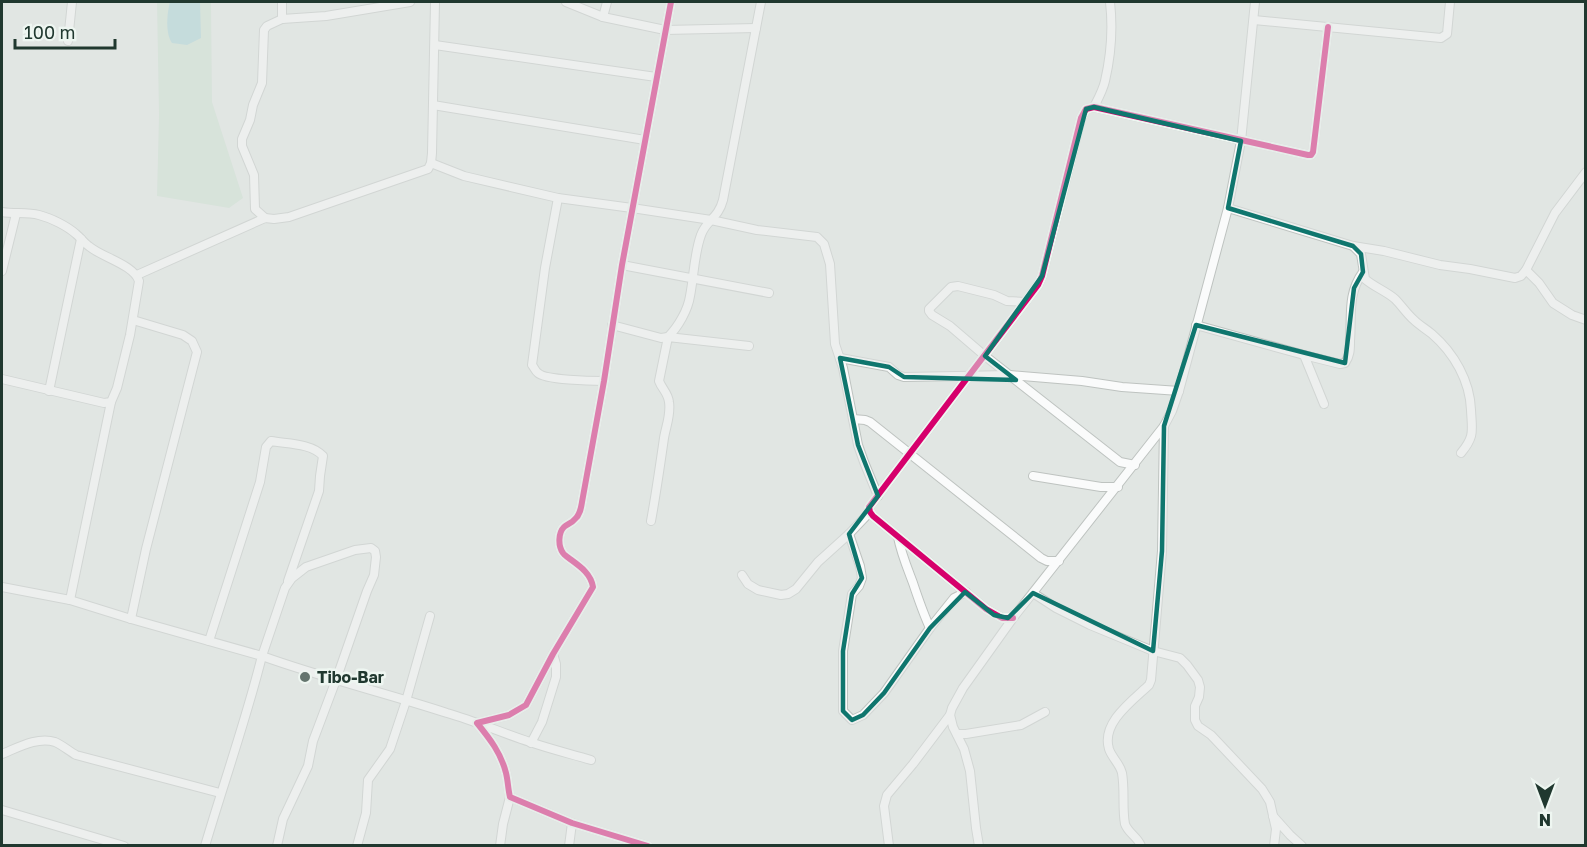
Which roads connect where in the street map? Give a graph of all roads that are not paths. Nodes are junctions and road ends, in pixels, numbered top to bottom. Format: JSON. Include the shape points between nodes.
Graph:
{"nodes":[{"id":1,"x":72,"y":2,"type":"edge"},
{"id":2,"x":282,"y":2,"type":"edge"},
{"id":3,"x":410,"y":2,"type":"edge"},
{"id":4,"x":435,"y":2,"type":"edge"},
{"id":5,"x":566,"y":2,"type":"edge"},
{"id":6,"x":607,"y":2,"type":"edge"},
{"id":7,"x":671,"y":2,"type":"edge"},
{"id":8,"x":761,"y":2,"type":"edge"},
{"id":9,"x":1110,"y":2,"type":"edge"},
{"id":10,"x":1255,"y":2,"type":"edge"},
{"id":11,"x":1450,"y":2,"type":"edge"},
{"id":12,"x":603,"y":17,"type":"junction"},
{"id":13,"x":282,"y":19,"type":"junction"},
{"id":14,"x":1254,"y":20,"type":"junction"},
{"id":15,"x":1328,"y":27,"type":"junction"},
{"id":16,"x":756,"y":28,"type":"junction"},
{"id":17,"x":665,"y":30,"type":"junction"},
{"id":18,"x":68,"y":41,"type":"dead end"},
{"id":19,"x":435,"y":45,"type":"junction"},
{"id":20,"x":656,"y":77,"type":"junction"},
{"id":21,"x":433,"y":105,"type":"junction"},
{"id":22,"x":1094,"y":107,"type":"junction"},
{"id":23,"x":645,"y":140,"type":"junction"},
{"id":24,"x":1240,"y":141,"type":"junction"},
{"id":25,"x":431,"y":163,"type":"junction"},
{"id":26,"x":1586,"y":172,"type":"edge"},
{"id":27,"x":558,"y":198,"type":"junction"},
{"id":28,"x":632,"y":208,"type":"junction"},
{"id":29,"x":1228,"y":208,"type":"junction"},
{"id":30,"x":2,"y":212,"type":"edge"},
{"id":31,"x":16,"y":214,"type":"junction"},
{"id":32,"x":265,"y":218,"type":"junction"},
{"id":33,"x":711,"y":220,"type":"junction"},
{"id":34,"x":81,"y":239,"type":"junction"},
{"id":35,"x":1353,"y":246,"type":"junction"},
{"id":36,"x":622,"y":265,"type":"junction"},
{"id":37,"x":1526,"y":270,"type":"junction"},
{"id":38,"x":2,"y":271,"type":"edge"},
{"id":39,"x":1363,"y":272,"type":"junction"},
{"id":40,"x":137,"y":275,"type":"junction"},
{"id":41,"x":692,"y":278,"type":"junction"},
{"id":42,"x":769,"y":293,"type":"dead end"},
{"id":43,"x":1025,"y":302,"type":"junction"},
{"id":44,"x":133,"y":320,"type":"junction"},
{"id":45,"x":1586,"y":320,"type":"edge"},
{"id":46,"x":612,"y":325,"type":"junction"},
{"id":47,"x":1196,"y":325,"type":"junction"},
{"id":48,"x":668,"y":337,"type":"junction"},
{"id":49,"x":749,"y":346,"type":"dead end"},
{"id":50,"x":1304,"y":355,"type":"junction"},
{"id":51,"x":985,"y":356,"type":"junction"},
{"id":52,"x":840,"y":358,"type":"junction"},
{"id":53,"x":1010,"y":375,"type":"junction"},
{"id":54,"x":969,"y":376,"type":"junction"},
{"id":55,"x":2,"y":379,"type":"edge"},
{"id":56,"x":604,"y":381,"type":"junction"},
{"id":57,"x":49,"y":391,"type":"junction"},
{"id":58,"x":1179,"y":391,"type":"junction"},
{"id":59,"x":111,"y":402,"type":"junction"},
{"id":60,"x":1324,"y":404,"type":"dead end"},
{"id":61,"x":853,"y":419,"type":"junction"},
{"id":62,"x":1164,"y":426,"type":"junction"},
{"id":63,"x":910,"y":453,"type":"junction"},
{"id":64,"x":1461,"y":453,"type":"dead end"},
{"id":65,"x":1135,"y":465,"type":"junction"},
{"id":66,"x":1033,"y":476,"type":"dead end"},
{"id":67,"x":1118,"y":487,"type":"junction"},
{"id":68,"x":878,"y":496,"type":"junction"},
{"id":69,"x":870,"y":512,"type":"junction"},
{"id":70,"x":651,"y":521,"type":"dead end"},
{"id":71,"x":849,"y":534,"type":"junction"},
{"id":72,"x":898,"y":537,"type":"junction"},
{"id":73,"x":1059,"y":561,"type":"junction"},
{"id":74,"x":742,"y":575,"type":"dead end"},
{"id":75,"x":2,"y":587,"type":"edge"},
{"id":76,"x":285,"y":588,"type":"junction"},
{"id":77,"x":966,"y":592,"type":"junction"},
{"id":78,"x":1033,"y":593,"type":"junction"},
{"id":79,"x":70,"y":600,"type":"junction"},
{"id":80,"x":430,"y":616,"type":"dead end"},
{"id":81,"x":1013,"y":618,"type":"junction"},
{"id":82,"x":131,"y":619,"type":"junction"},
{"id":83,"x":930,"y":628,"type":"junction"},
{"id":84,"x":209,"y":641,"type":"junction"},
{"id":85,"x":1153,"y":651,"type":"junction"},
{"id":86,"x":553,"y":654,"type":"junction"},
{"id":87,"x":262,"y":656,"type":"junction"},
{"id":88,"x":336,"y":680,"type":"junction"},
{"id":89,"x":406,"y":701,"type":"junction"},
{"id":90,"x":1045,"y":712,"type":"dead end"},
{"id":91,"x":950,"y":715,"type":"junction"},
{"id":92,"x":477,"y":723,"type":"junction"},
{"id":93,"x":957,"y":734,"type":"junction"},
{"id":94,"x":531,"y":743,"type":"junction"},
{"id":95,"x":2,"y":754,"type":"edge"},
{"id":96,"x":591,"y":760,"type":"dead end"},
{"id":97,"x":220,"y":793,"type":"junction"},
{"id":98,"x":510,"y":797,"type":"junction"},
{"id":99,"x":2,"y":810,"type":"edge"},
{"id":100,"x":1272,"y":815,"type":"junction"},
{"id":101,"x":572,"y":823,"type":"junction"},
{"id":102,"x":891,"y":844,"type":"edge"},
{"id":103,"x":124,"y":846,"type":"edge"},
{"id":104,"x":205,"y":846,"type":"edge"},
{"id":105,"x":276,"y":846,"type":"edge"},
{"id":106,"x":357,"y":846,"type":"edge"},
{"id":107,"x":500,"y":846,"type":"edge"},
{"id":108,"x":569,"y":846,"type":"edge"},
{"id":109,"x":648,"y":846,"type":"edge"},
{"id":110,"x":979,"y":846,"type":"edge"},
{"id":111,"x":1141,"y":846,"type":"edge"},
{"id":112,"x":1274,"y":846,"type":"edge"},
{"id":113,"x":1302,"y":846,"type":"edge"}],
"edges":[{"from":1,"to":18,"type":"street"},
{"from":2,"to":13,"type":"street"},
{"from":3,"to":13,"type":"street"},
{"from":4,"to":19,"type":"street"},
{"from":5,"to":12,"type":"street"},
{"from":6,"to":12,"type":"street"},
{"from":7,"to":17,"type":"street"},
{"from":8,"to":16,"type":"street"},
{"from":9,"to":22,"type":"street","via":[[1113,23],[1105,83]]},
{"from":10,"to":14,"type":"street"},
{"from":11,"to":15,"type":"street","via":[[1447,34],[1441,38]]},
{"from":12,"to":17,"type":"street"},
{"from":13,"to":32,"type":"street","via":[[264,30],[262,83],[242,139],[254,175],[255,209]]},
{"from":14,"to":15,"type":"street"},
{"from":14,"to":24,"type":"street"},
{"from":15,"to":24,"type":"street","via":[[1311,155]]},
{"from":16,"to":17,"type":"street"},
{"from":16,"to":33,"type":"street","via":[[723,200]]},
{"from":17,"to":20,"type":"street"},
{"from":19,"to":20,"type":"street"},
{"from":19,"to":21,"type":"street"},
{"from":20,"to":23,"type":"street"},
{"from":21,"to":23,"type":"street"},
{"from":21,"to":25,"type":"street"},
{"from":22,"to":24,"type":"street"},
{"from":22,"to":43,"type":"street","via":[[1086,109],[1080,118],[1042,276]]},
{"from":23,"to":28,"type":"street"},
{"from":24,"to":29,"type":"street"},
{"from":25,"to":27,"type":"street","via":[[464,176]]},
{"from":25,"to":32,"type":"street","via":[[428,169],[300,214]]},
{"from":26,"to":37,"type":"street","via":[[1555,213]]},
{"from":27,"to":28,"type":"street"},
{"from":27,"to":56,"type":"street","via":[[532,365],[545,376]]},
{"from":28,"to":33,"type":"street"},
{"from":28,"to":36,"type":"street"},
{"from":29,"to":35,"type":"street"},
{"from":29,"to":47,"type":"street"},
{"from":30,"to":31,"type":"street"},
{"from":31,"to":34,"type":"street","via":[[38,215],[64,226]]},
{"from":31,"to":38,"type":"street"},
{"from":32,"to":40,"type":"street"},
{"from":33,"to":41,"type":"street","via":[[700,237]]},
{"from":33,"to":52,"type":"street","via":[[821,240],[830,264],[835,344]]},
{"from":34,"to":40,"type":"street"},
{"from":34,"to":57,"type":"street"},
{"from":35,"to":37,"type":"street","via":[[1515,278]]},
{"from":35,"to":39,"type":"street","via":[[1361,254]]},
{"from":36,"to":41,"type":"street"},
{"from":36,"to":46,"type":"street"},
{"from":37,"to":45,"type":"street","via":[[1552,303]]},
{"from":39,"to":50,"type":"street","via":[[1356,281],[1351,303],[1350,351],[1345,363]]},
{"from":39,"to":64,"type":"street","via":[[1369,283],[1395,299],[1445,346],[1461,372],[1471,399],[1472,432]]},
{"from":40,"to":44,"type":"street"},
{"from":41,"to":42,"type":"street"},
{"from":41,"to":48,"type":"street","via":[[690,299]]},
{"from":43,"to":51,"type":"street"},
{"from":43,"to":51,"type":"street","via":[[1007,301],[958,286],[951,287],[929,309]]},
{"from":44,"to":59,"type":"street"},
{"from":44,"to":82,"type":"street","via":[[183,334],[197,352]]},
{"from":46,"to":48,"type":"street"},
{"from":46,"to":56,"type":"street"},
{"from":47,"to":50,"type":"street"},
{"from":47,"to":58,"type":"street"},
{"from":48,"to":49,"type":"street"},
{"from":48,"to":70,"type":"street","via":[[659,381],[667,392],[669,419]]},
{"from":50,"to":60,"type":"street"},
{"from":51,"to":53,"type":"street"},
{"from":51,"to":54,"type":"street"},
{"from":52,"to":54,"type":"street","via":[[889,367],[904,377]]},
{"from":52,"to":61,"type":"street"},
{"from":53,"to":54,"type":"street"},
{"from":53,"to":58,"type":"street"},
{"from":53,"to":65,"type":"street","via":[[1120,462]]},
{"from":54,"to":63,"type":"street"},
{"from":55,"to":57,"type":"street"},
{"from":56,"to":86,"type":"street","via":[[579,514],[559,537],[563,553],[588,574],[593,587]]},
{"from":57,"to":59,"type":"street"},
{"from":58,"to":62,"type":"street"},
{"from":59,"to":79,"type":"street"},
{"from":61,"to":63,"type":"street","via":[[870,422]]},
{"from":61,"to":68,"type":"street"},
{"from":62,"to":65,"type":"street"},
{"from":62,"to":85,"type":"street","via":[[1162,551]]},
{"from":63,"to":68,"type":"street"},
{"from":63,"to":73,"type":"street","via":[[1041,558]]},
{"from":65,"to":67,"type":"street"},
{"from":66,"to":67,"type":"street"},
{"from":67,"to":73,"type":"street"},
{"from":68,"to":69,"type":"street","via":[[869,507]]},
{"from":69,"to":71,"type":"street"},
{"from":69,"to":72,"type":"street"},
{"from":71,"to":74,"type":"street","via":[[788,594],[758,590]]},
{"from":71,"to":83,"type":"street","via":[[862,578],[852,594],[843,651],[843,711],[849,718],[863,716],[884,693]]},
{"from":72,"to":77,"type":"street"},
{"from":72,"to":83,"type":"street"},
{"from":73,"to":78,"type":"street"},
{"from":75,"to":79,"type":"street"},
{"from":76,"to":84,"type":"street","via":[[319,491],[323,456],[309,447],[271,441]]},
{"from":76,"to":87,"type":"street"},
{"from":76,"to":88,"type":"street","via":[[306,567],[355,550],[375,551],[374,575]]},
{"from":77,"to":81,"type":"street","via":[[994,615]]},
{"from":77,"to":83,"type":"street","via":[[954,598]]},
{"from":78,"to":81,"type":"street"},
{"from":78,"to":85,"type":"street","via":[[1056,608]]},
{"from":79,"to":82,"type":"street"},
{"from":80,"to":89,"type":"street"},
{"from":81,"to":91,"type":"street","via":[[963,688]]},
{"from":82,"to":84,"type":"street"},
{"from":84,"to":87,"type":"street"},
{"from":85,"to":100,"type":"street","via":[[1180,658],[1198,680],[1198,726],[1262,789]]},
{"from":85,"to":111,"type":"street","via":[[1149,685],[1111,726],[1107,741],[1122,772],[1125,825]]},
{"from":86,"to":92,"type":"street","via":[[526,705],[509,715]]},
{"from":86,"to":94,"type":"street","via":[[556,677]]},
{"from":87,"to":88,"type":"street"},
{"from":87,"to":97,"type":"street"},
{"from":88,"to":89,"type":"street"},
{"from":88,"to":105,"type":"street"},
{"from":89,"to":92,"type":"street"},
{"from":89,"to":106,"type":"street","via":[[390,749],[368,780],[366,813]]},
{"from":90,"to":93,"type":"street","via":[[1021,725]]},
{"from":91,"to":93,"type":"street"},
{"from":91,"to":102,"type":"street","via":[[887,795],[884,806]]},
{"from":92,"to":94,"type":"street"},
{"from":92,"to":98,"type":"street","via":[[500,755]]},
{"from":93,"to":110,"type":"street","via":[[970,771]]},
{"from":94,"to":96,"type":"street"},
{"from":95,"to":97,"type":"street","via":[[50,741],[76,755]]},
{"from":97,"to":104,"type":"street"},
{"from":98,"to":101,"type":"street"},
{"from":98,"to":107,"type":"street"},
{"from":99,"to":103,"type":"street"},
{"from":100,"to":112,"type":"street","via":[[1276,830]]},
{"from":100,"to":113,"type":"street"},
{"from":101,"to":108,"type":"street"},
{"from":101,"to":109,"type":"street"}]}
